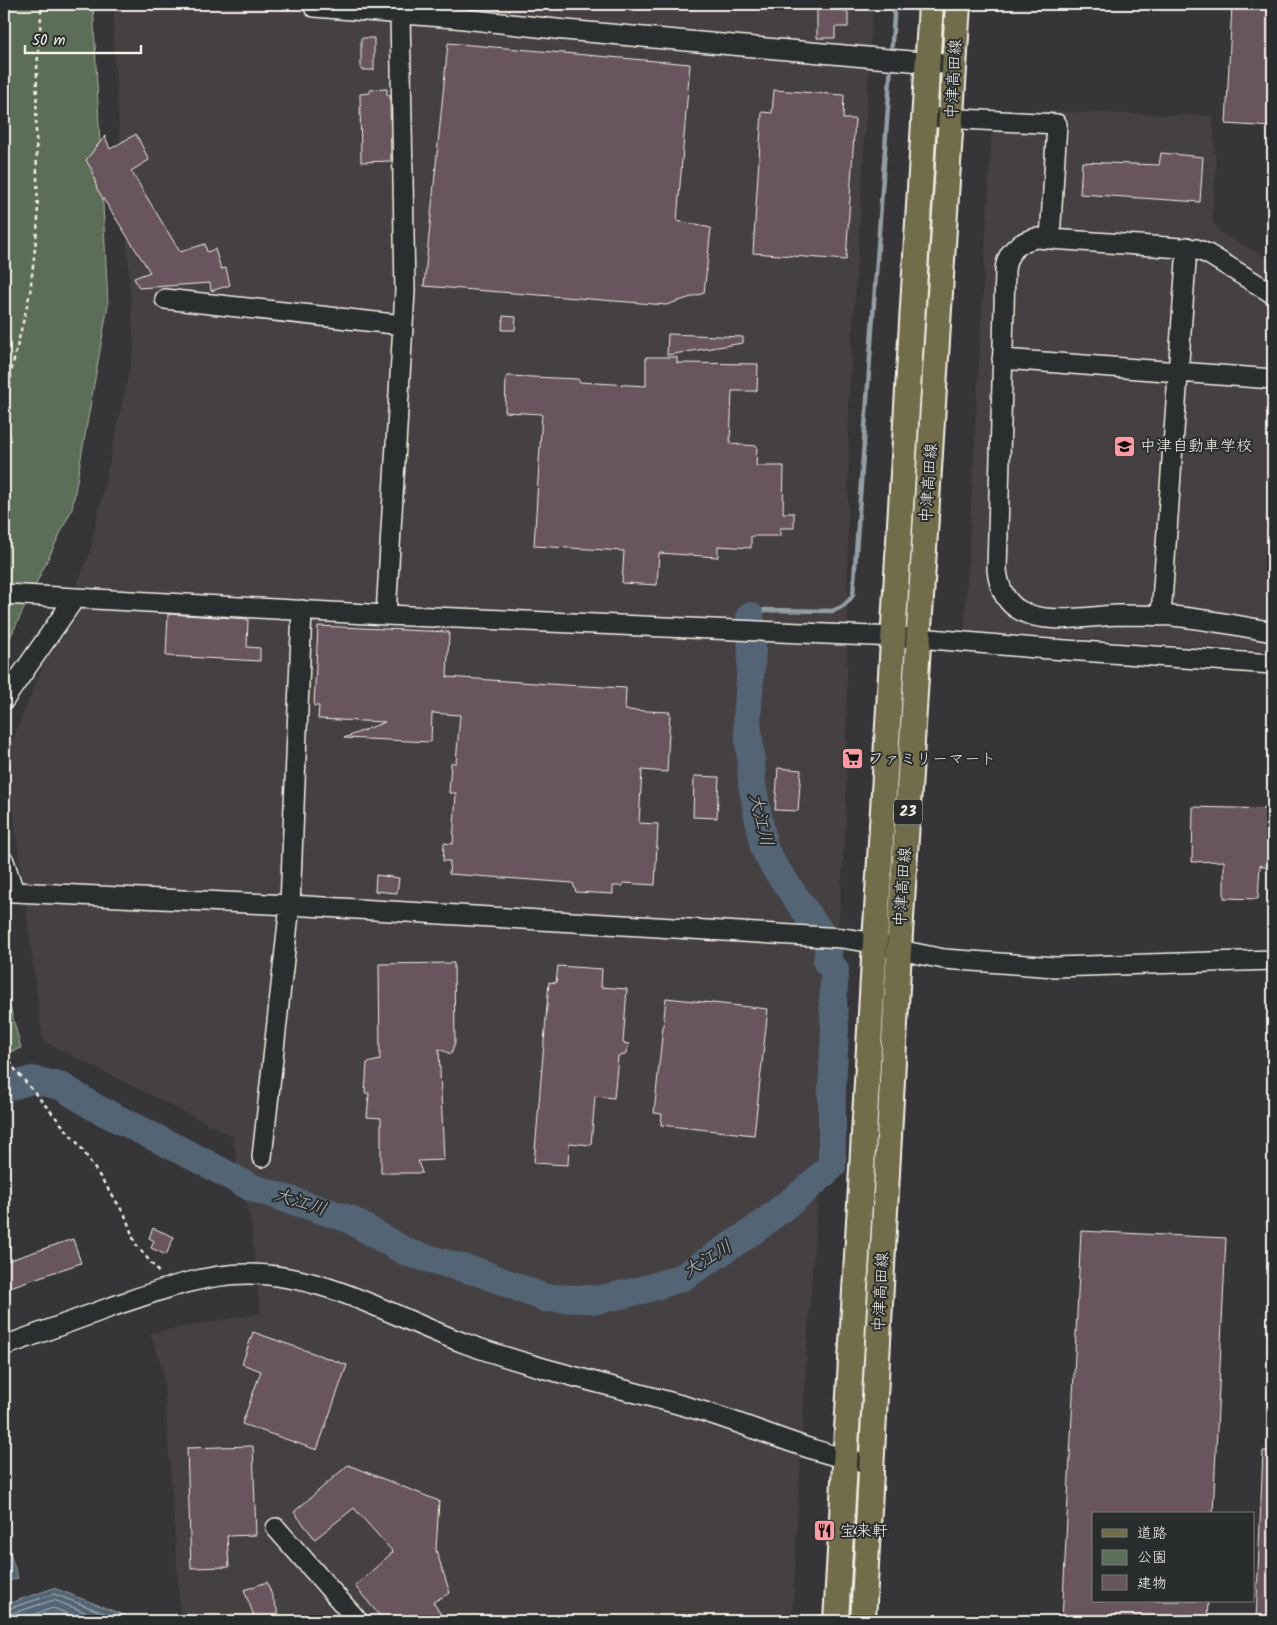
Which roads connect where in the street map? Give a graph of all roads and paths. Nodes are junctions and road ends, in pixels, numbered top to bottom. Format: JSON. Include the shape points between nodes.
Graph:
{"nodes":[{"id":1,"x":42,"y":4,"type":"edge"},
{"id":2,"x":313,"y":4,"type":"edge"},
{"id":3,"x":931,"y":4,"type":"edge"},
{"id":4,"x":958,"y":4,"type":"edge"},
{"id":5,"x":400,"y":13,"type":"junction"},
{"id":6,"x":927,"y":63,"type":"junction"},
{"id":7,"x":955,"y":65,"type":"junction"},
{"id":8,"x":924,"y":117,"type":"junction"},
{"id":9,"x":952,"y":117,"type":"junction"},
{"id":10,"x":1050,"y":239,"type":"junction"},
{"id":11,"x":1187,"y":247,"type":"junction"},
{"id":12,"x":1273,"y":294,"type":"edge"},
{"id":13,"x":165,"y":299,"type":"dead end"},
{"id":14,"x":403,"y":325,"type":"junction"},
{"id":15,"x":1002,"y":359,"type":"junction"},
{"id":16,"x":1178,"y":372,"type":"junction"},
{"id":17,"x":1273,"y":379,"type":"edge"},
{"id":18,"x":4,"y":458,"type":"edge"},
{"id":19,"x":4,"y":594,"type":"edge"},
{"id":20,"x":75,"y":598,"type":"junction"},
{"id":21,"x":302,"y":610,"type":"junction"},
{"id":22,"x":386,"y":615,"type":"junction"},
{"id":23,"x":1161,"y":616,"type":"junction"},
{"id":24,"x":1273,"y":632,"type":"edge"},
{"id":25,"x":893,"y":637,"type":"junction"},
{"id":26,"x":919,"y":638,"type":"junction"},
{"id":27,"x":1273,"y":664,"type":"edge"},
{"id":28,"x":4,"y":700,"type":"edge"},
{"id":29,"x":4,"y":861,"type":"edge"},
{"id":30,"x":290,"y":905,"type":"junction"},
{"id":31,"x":874,"y":943,"type":"junction"},
{"id":32,"x":899,"y":950,"type":"junction"},
{"id":33,"x":1273,"y":960,"type":"edge"},
{"id":34,"x":4,"y":1046,"type":"edge"},
{"id":35,"x":262,"y":1157,"type":"dead end"},
{"id":36,"x":170,"y":1287,"type":"junction"},
{"id":37,"x":4,"y":1346,"type":"edge"},
{"id":38,"x":845,"y":1460,"type":"junction"},
{"id":39,"x":872,"y":1464,"type":"junction"},
{"id":40,"x":276,"y":1528,"type":"dead end"},
{"id":41,"x":358,"y":1621,"type":"edge"},
{"id":42,"x":836,"y":1621,"type":"edge"},
{"id":43,"x":863,"y":1621,"type":"edge"}],
"edges":[{"from":1,"to":18,"type":"path","via":[[37,69],[38,221],[30,293],[12,368]]},
{"from":2,"to":5,"type":"street","via":[[314,7]]},
{"from":3,"to":6,"type":"main road","name":"中津高田線","number":"23"},
{"from":4,"to":7,"type":"main road","name":"中津高田線","number":"23"},
{"from":5,"to":6,"type":"street"},
{"from":5,"to":14,"type":"street"},
{"from":6,"to":7,"type":"street"},
{"from":6,"to":8,"type":"main road","name":"中津高田線","number":"23"},
{"from":7,"to":9,"type":"main road","name":"中津高田線","number":"23"},
{"from":8,"to":9,"type":"street"},
{"from":8,"to":25,"type":"main road","name":"中津高田線","number":"23"},
{"from":9,"to":10,"type":"street","via":[[1057,124]]},
{"from":9,"to":26,"type":"main road","name":"中津高田線","number":"23"},
{"from":10,"to":11,"type":"street"},
{"from":10,"to":15,"type":"street","via":[[1036,238],[1021,243],[1006,262]]},
{"from":11,"to":12,"type":"street","via":[[1203,251]]},
{"from":11,"to":16,"type":"street"},
{"from":13,"to":14,"type":"street"},
{"from":14,"to":22,"type":"street"},
{"from":15,"to":16,"type":"street"},
{"from":15,"to":23,"type":"street","via":[[997,570],[1006,599],[1020,611],[1045,618]]},
{"from":16,"to":17,"type":"street"},
{"from":16,"to":23,"type":"street"},
{"from":19,"to":20,"type":"street"},
{"from":20,"to":21,"type":"street"},
{"from":20,"to":28,"type":"street"},
{"from":21,"to":22,"type":"street"},
{"from":21,"to":30,"type":"street"},
{"from":22,"to":25,"type":"street"},
{"from":23,"to":24,"type":"street"},
{"from":25,"to":26,"type":"street"},
{"from":25,"to":31,"type":"main road","name":"中津高田線","number":"23"},
{"from":26,"to":27,"type":"street"},
{"from":26,"to":32,"type":"main road","name":"中津高田線","number":"23"},
{"from":29,"to":30,"type":"street","via":[[14,892]]},
{"from":30,"to":31,"type":"street","via":[[842,938]]},
{"from":30,"to":35,"type":"street"},
{"from":31,"to":32,"type":"street"},
{"from":31,"to":38,"type":"main road","name":"中津高田線","number":"23"},
{"from":32,"to":33,"type":"street","via":[[944,959],[1055,967]]},
{"from":32,"to":39,"type":"main road","name":"中津高田線","number":"23"},
{"from":34,"to":36,"type":"path","via":[[13,1067],[80,1146],[125,1215],[135,1242]]},
{"from":36,"to":37,"type":"street"},
{"from":36,"to":38,"type":"street","via":[[248,1274],[312,1283],[508,1358],[713,1415]]},
{"from":38,"to":39,"type":"street"},
{"from":38,"to":42,"type":"main road","name":"中津高田線","number":"23"},
{"from":39,"to":43,"type":"main road","name":"中津高田線","number":"23"},
{"from":40,"to":41,"type":"street"}]}
